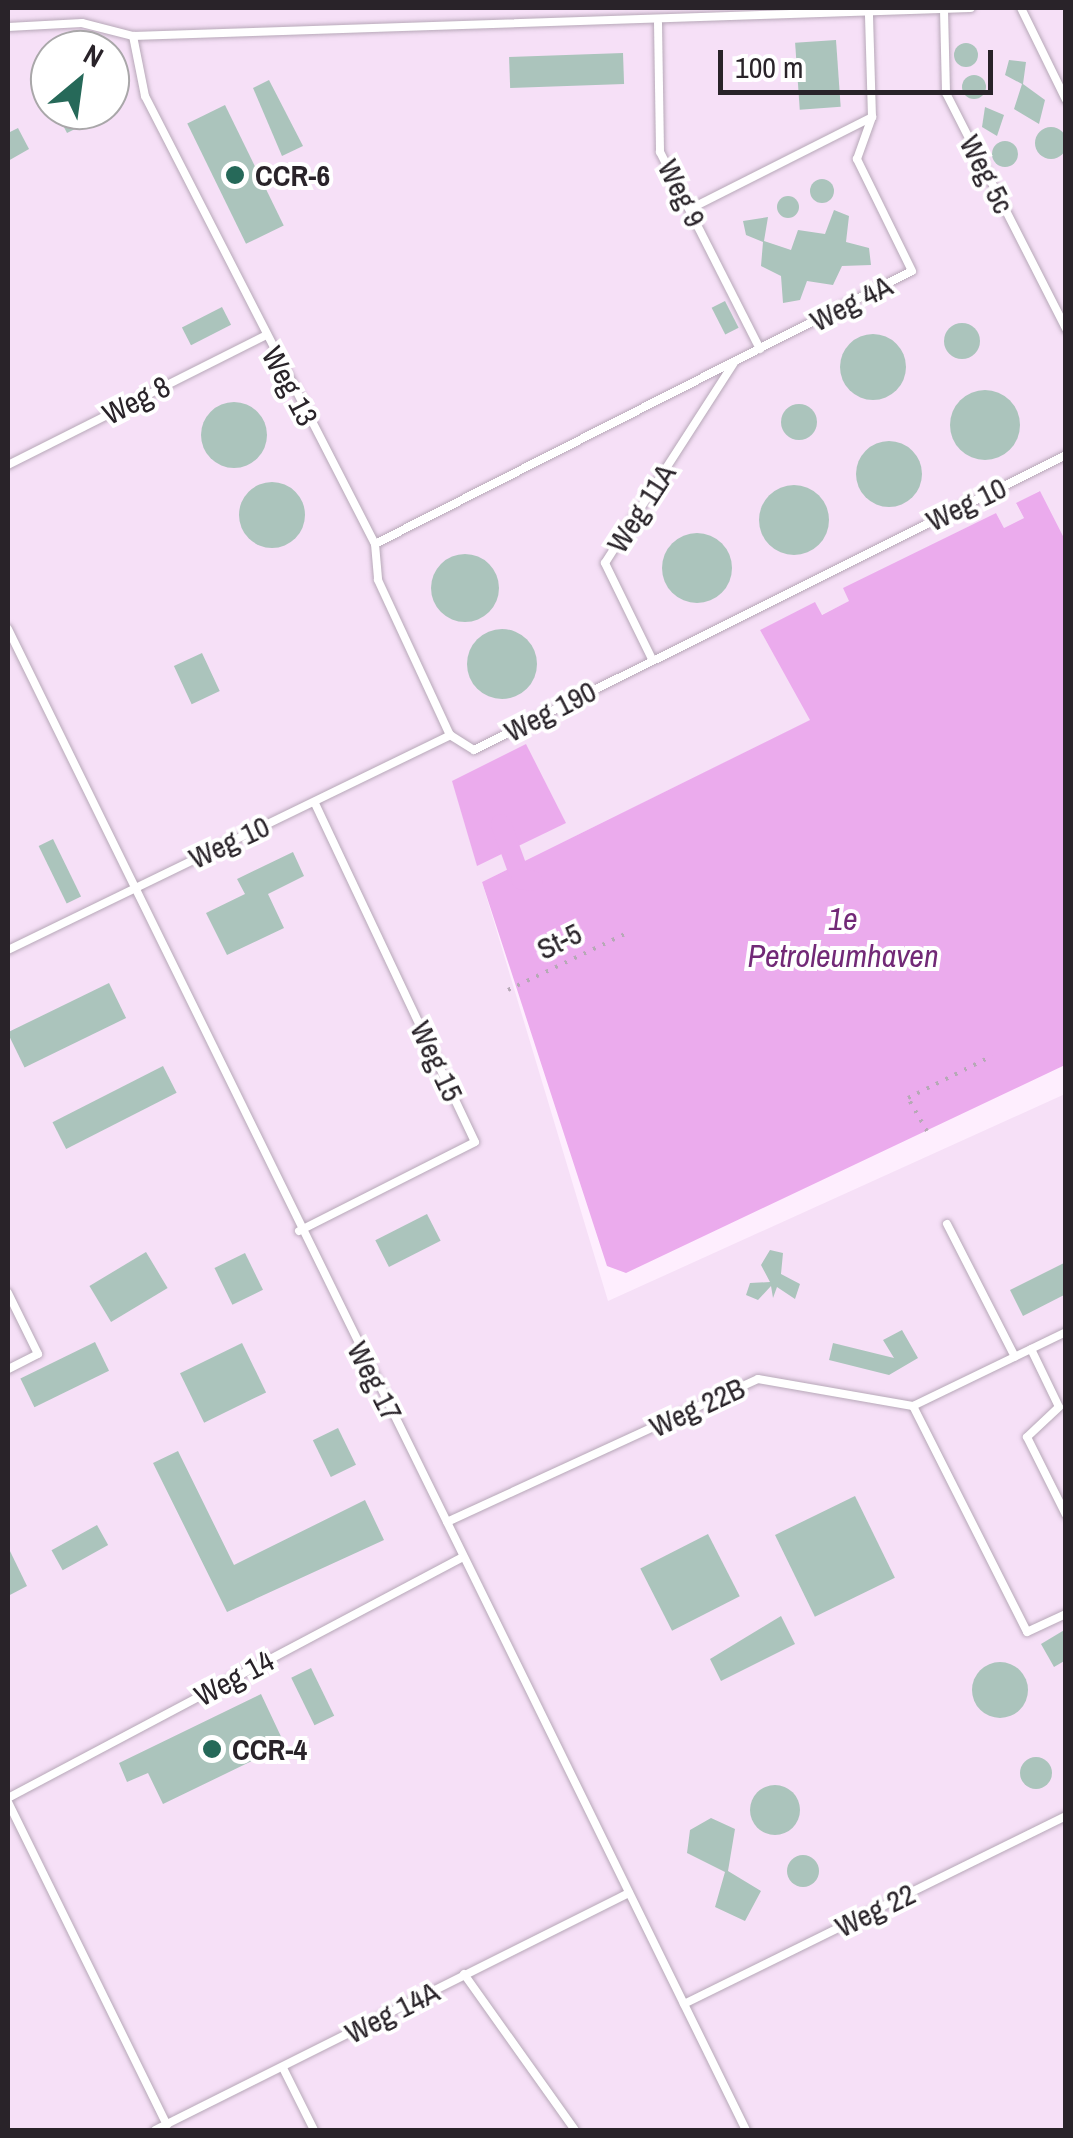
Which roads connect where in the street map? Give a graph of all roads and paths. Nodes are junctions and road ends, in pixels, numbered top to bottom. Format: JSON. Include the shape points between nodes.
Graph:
{"nodes":[{"id":1,"x":972,"y":8,"type":"edge"},
{"id":2,"x":1021,"y":8,"type":"edge"},
{"id":3,"x":944,"y":10,"type":"edge"},
{"id":4,"x":696,"y":12,"type":"edge"},
{"id":5,"x":869,"y":14,"type":"junction"},
{"id":6,"x":658,"y":23,"type":"junction"},
{"id":7,"x":8,"y":27,"type":"edge"},
{"id":8,"x":133,"y":36,"type":"junction"},
{"id":9,"x":1066,"y":100,"type":"edge"},
{"id":10,"x":872,"y":117,"type":"junction"},
{"id":11,"x":690,"y":209,"type":"junction"},
{"id":12,"x":1066,"y":329,"type":"edge"},
{"id":13,"x":264,"y":336,"type":"junction"},
{"id":14,"x":760,"y":349,"type":"junction"},
{"id":15,"x":735,"y":362,"type":"junction"},
{"id":16,"x":1066,"y":455,"type":"edge"},
{"id":17,"x":8,"y":465,"type":"edge"},
{"id":18,"x":375,"y":544,"type":"junction"},
{"id":19,"x":8,"y":630,"type":"edge"},
{"id":20,"x":652,"y":659,"type":"junction"},
{"id":21,"x":450,"y":735,"type":"junction"},
{"id":22,"x":314,"y":802,"type":"junction"},
{"id":23,"x":135,"y":886,"type":"junction"},
{"id":24,"x":629,"y":932,"type":"dead end"},
{"id":25,"x":8,"y":950,"type":"edge"},
{"id":26,"x":508,"y":990,"type":"dead end"},
{"id":27,"x":992,"y":1056,"type":"dead end"},
{"id":28,"x":927,"y":1131,"type":"dead end"},
{"id":29,"x":947,"y":1224,"type":"dead end"},
{"id":30,"x":299,"y":1232,"type":"junction"},
{"id":31,"x":8,"y":1293,"type":"edge"},
{"id":32,"x":1066,"y":1332,"type":"edge"},
{"id":33,"x":1032,"y":1349,"type":"junction"},
{"id":34,"x":1015,"y":1357,"type":"junction"},
{"id":35,"x":8,"y":1369,"type":"edge"},
{"id":36,"x":912,"y":1406,"type":"junction"},
{"id":37,"x":1066,"y":1516,"type":"edge"},
{"id":38,"x":447,"y":1522,"type":"junction"},
{"id":39,"x":461,"y":1558,"type":"junction"},
{"id":40,"x":1066,"y":1614,"type":"edge"},
{"id":41,"x":8,"y":1800,"type":"edge"},
{"id":42,"x":1066,"y":1816,"type":"edge"},
{"id":43,"x":629,"y":1893,"type":"junction"},
{"id":44,"x":464,"y":1974,"type":"junction"},
{"id":45,"x":684,"y":2004,"type":"junction"},
{"id":46,"x":283,"y":2068,"type":"junction"},
{"id":47,"x":167,"y":2125,"type":"junction"},
{"id":48,"x":154,"y":2130,"type":"edge"},
{"id":49,"x":314,"y":2130,"type":"edge"},
{"id":50,"x":575,"y":2130,"type":"edge"},
{"id":51,"x":746,"y":2130,"type":"edge"}],
"edges":[{"from":1,"to":3,"type":"lane"},
{"from":2,"to":9,"type":"lane"},
{"from":3,"to":5,"type":"lane"},
{"from":3,"to":12,"type":"lane","name":"Weg 5c","via":[[946,93]]},
{"from":4,"to":5,"type":"lane"},
{"from":4,"to":6,"type":"lane"},
{"from":5,"to":10,"type":"lane","name":"Weg 4A"},
{"from":6,"to":8,"type":"lane"},
{"from":6,"to":11,"type":"lane","name":"Weg 9","via":[[660,152]]},
{"from":7,"to":8,"type":"lane","via":[[82,24]]},
{"from":8,"to":13,"type":"lane","name":"Weg 13","via":[[144,96]]},
{"from":10,"to":11,"type":"lane"},
{"from":10,"to":14,"type":"lane","name":"Weg 4A","via":[[857,158],[912,271]]},
{"from":11,"to":14,"type":"lane","name":"Weg 9"},
{"from":13,"to":17,"type":"lane","name":"Weg 8"},
{"from":13,"to":18,"type":"lane","name":"Weg 13"},
{"from":14,"to":15,"type":"lane"},
{"from":15,"to":18,"type":"lane"},
{"from":15,"to":20,"type":"lane","name":"Weg 11A","via":[[605,563]]},
{"from":16,"to":20,"type":"lane","name":"Weg 10"},
{"from":18,"to":21,"type":"lane","name":"Weg 13","via":[[378,580]]},
{"from":19,"to":23,"type":"lane","name":"Weg 17"},
{"from":20,"to":21,"type":"lane","name":"Weg 190","via":[[474,750]]},
{"from":21,"to":22,"type":"lane","name":"Weg 10"},
{"from":22,"to":23,"type":"lane","name":"Weg 10"},
{"from":22,"to":30,"type":"lane","name":"Weg 15","via":[[475,1142]]},
{"from":23,"to":25,"type":"lane","name":"Weg 10"},
{"from":23,"to":30,"type":"lane","name":"Weg 17"},
{"from":24,"to":26,"type":"path","name":"St-5"},
{"from":27,"to":28,"type":"path","via":[[908,1098]]},
{"from":29,"to":34,"type":"lane"},
{"from":30,"to":38,"type":"lane","name":"Weg 17"},
{"from":31,"to":35,"type":"lane","via":[[38,1354]]},
{"from":32,"to":33,"type":"lane"},
{"from":33,"to":34,"type":"lane"},
{"from":33,"to":37,"type":"lane","via":[[1058,1408],[1027,1437]]},
{"from":34,"to":36,"type":"lane"},
{"from":36,"to":38,"type":"lane","name":"Weg 22B","via":[[758,1379]]},
{"from":36,"to":40,"type":"lane","via":[[1027,1632]]},
{"from":38,"to":39,"type":"lane","name":"Weg 17"},
{"from":39,"to":41,"type":"lane","name":"Weg 14"},
{"from":39,"to":43,"type":"lane","name":"Weg 17"},
{"from":41,"to":47,"type":"lane"},
{"from":42,"to":45,"type":"lane","name":"Weg 22"},
{"from":43,"to":44,"type":"lane","name":"Weg 14A"},
{"from":43,"to":45,"type":"lane","name":"Weg 17"},
{"from":44,"to":46,"type":"lane","name":"Weg 14A"},
{"from":44,"to":50,"type":"lane"},
{"from":45,"to":51,"type":"lane","name":"Weg 17"},
{"from":46,"to":47,"type":"lane","name":"Weg 14A"},
{"from":46,"to":49,"type":"lane"},
{"from":47,"to":48,"type":"lane","name":"Weg 14A"}]}
